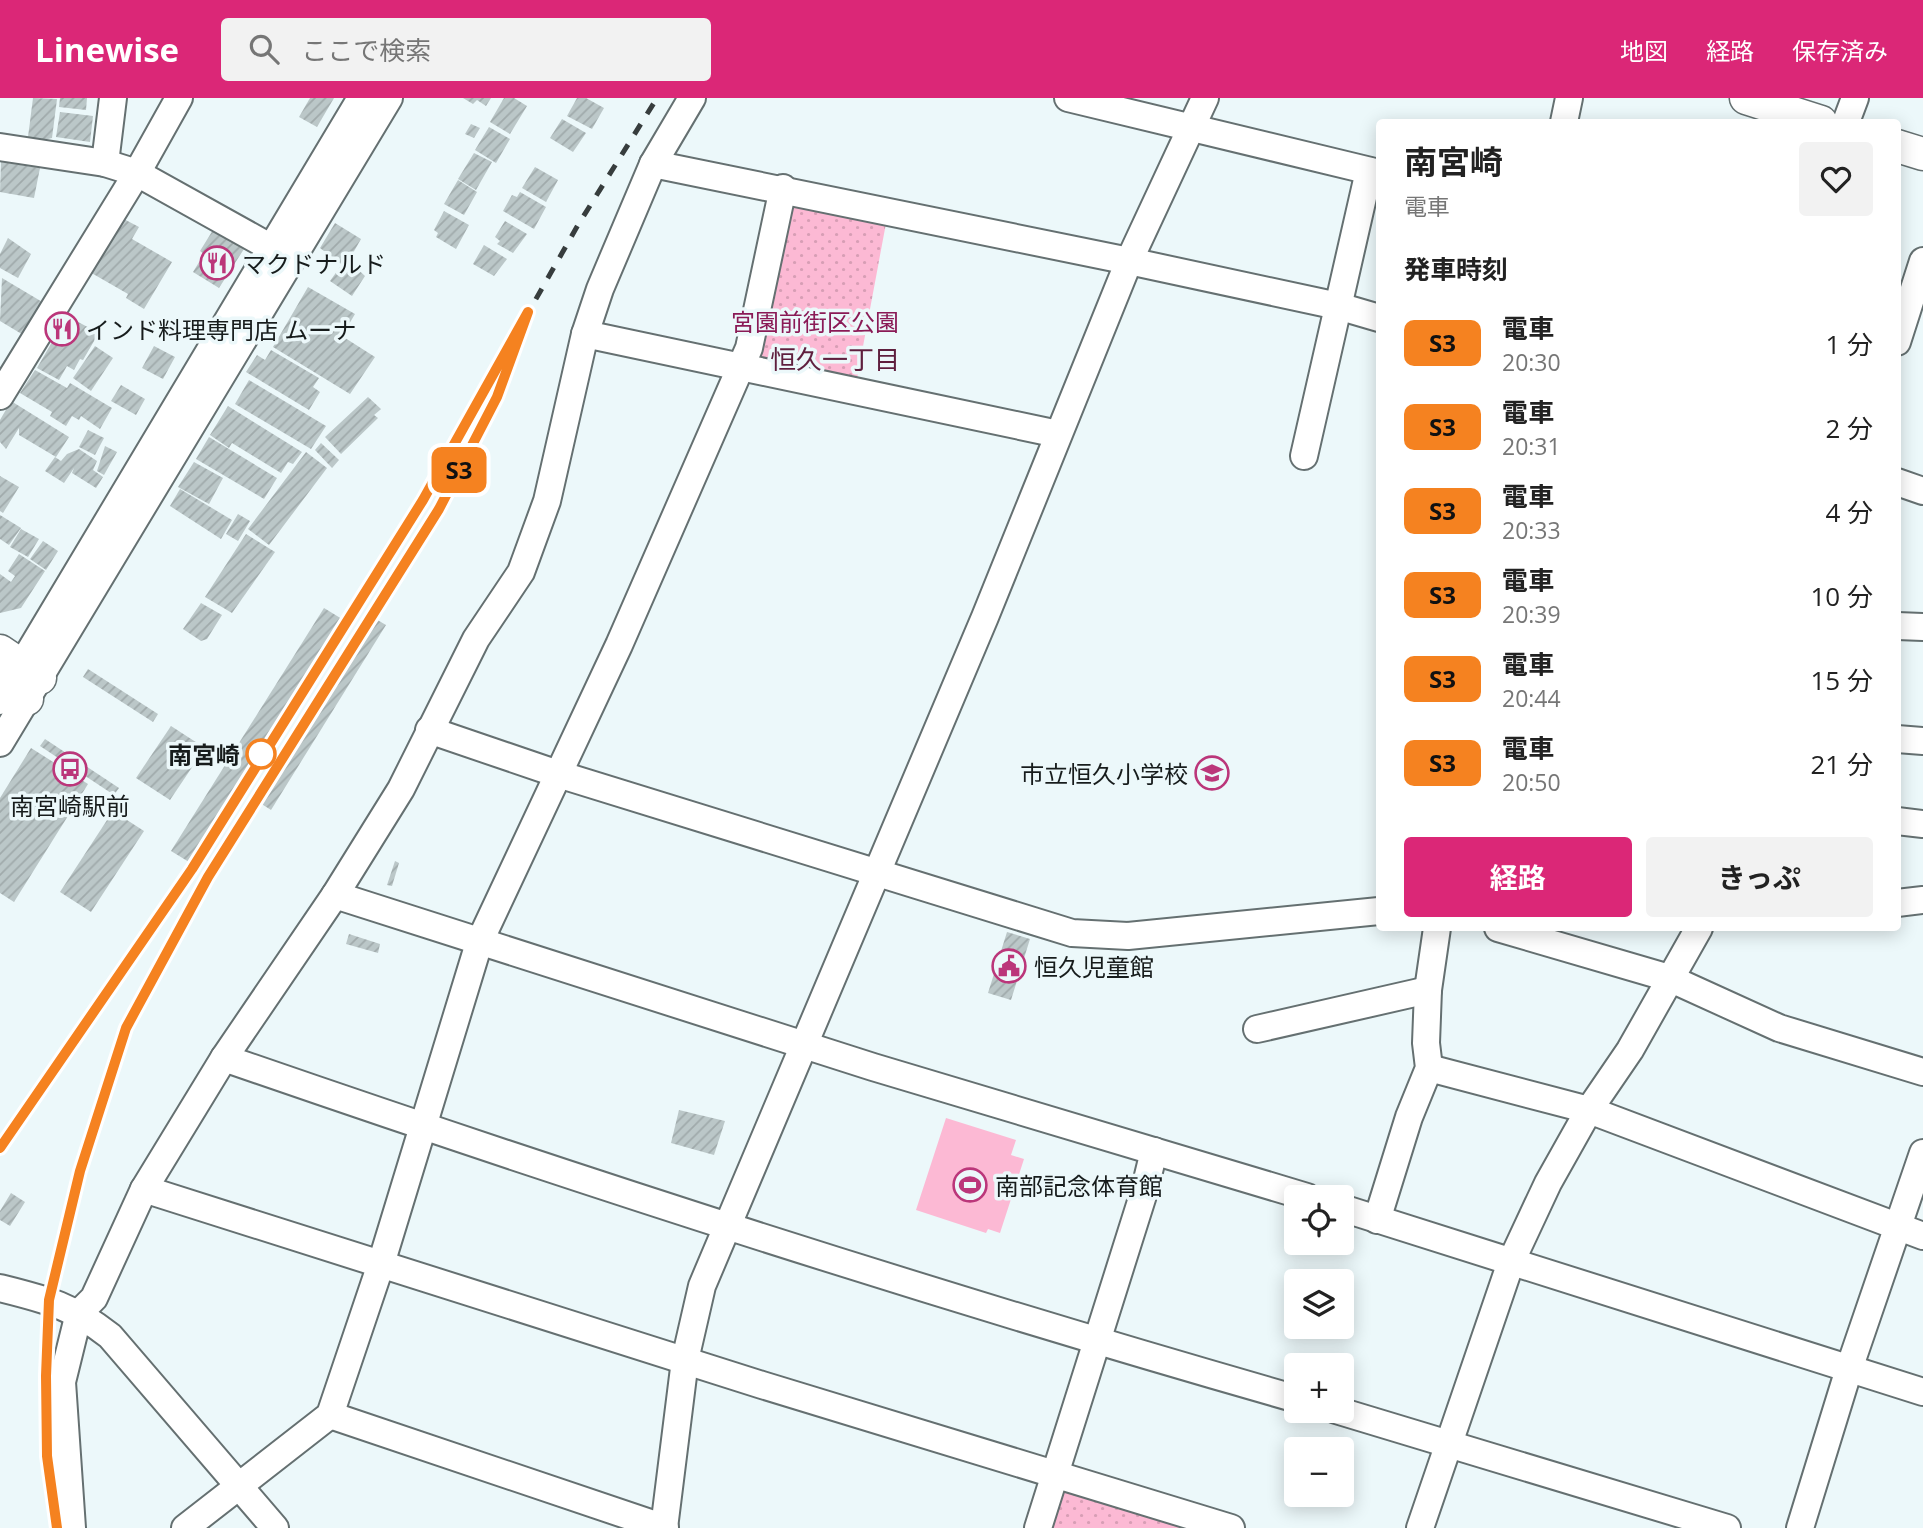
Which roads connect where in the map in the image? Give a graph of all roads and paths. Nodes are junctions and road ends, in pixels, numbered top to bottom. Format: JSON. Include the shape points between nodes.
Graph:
{"nodes":[{"id":1,"x":113,"y":98,"type":"edge"},
{"id":2,"x":179,"y":98,"type":"edge"},
{"id":3,"x":361,"y":98,"type":"edge"},
{"id":4,"x":389,"y":98,"type":"edge"},
{"id":5,"x":692,"y":98,"type":"edge"},
{"id":6,"x":1068,"y":98,"type":"edge"},
{"id":7,"x":1205,"y":98,"type":"edge"},
{"id":8,"x":1569,"y":98,"type":"edge"},
{"id":9,"x":1746,"y":98,"type":"edge"},
{"id":10,"x":1855,"y":98,"type":"edge"},
{"id":11,"x":1565,"y":119,"type":"edge"},
{"id":12,"x":1812,"y":119,"type":"edge"},
{"id":13,"x":1847,"y":119,"type":"edge"},
{"id":14,"x":1193,"y":128,"type":"junction"},
{"id":15,"x":0,"y":147,"type":"edge"},
{"id":16,"x":1901,"y":147,"type":"edge"},
{"id":17,"x":1923,"y":154,"type":"edge"},
{"id":18,"x":105,"y":163,"type":"junction"},
{"id":19,"x":653,"y":164,"type":"junction"},
{"id":20,"x":1374,"y":172,"type":"edge"},
{"id":21,"x":137,"y":173,"type":"junction"},
{"id":22,"x":783,"y":188,"type":"junction"},
{"id":23,"x":280,"y":253,"type":"junction"},
{"id":24,"x":1129,"y":261,"type":"junction"},
{"id":25,"x":1923,"y":261,"type":"edge"},
{"id":26,"x":1338,"y":306,"type":"junction"},
{"id":27,"x":1376,"y":317,"type":"edge"},
{"id":28,"x":586,"y":334,"type":"junction"},
{"id":29,"x":1904,"y":335,"type":"edge"},
{"id":30,"x":11,"y":354,"type":"edge"},
{"id":31,"x":741,"y":367,"type":"junction"},
{"id":32,"x":0,"y":396,"type":"edge"},
{"id":33,"x":1058,"y":434,"type":"junction"},
{"id":34,"x":1304,"y":456,"type":"dead end"},
{"id":35,"x":1901,"y":483,"type":"edge"},
{"id":36,"x":1923,"y":491,"type":"edge"},
{"id":37,"x":1901,"y":625,"type":"edge"},
{"id":38,"x":1923,"y":627,"type":"edge"},
{"id":39,"x":14,"y":681,"type":"edge"},
{"id":40,"x":429,"y":730,"type":"junction"},
{"id":41,"x":1901,"y":738,"type":"edge"},
{"id":42,"x":1923,"y":741,"type":"edge"},
{"id":43,"x":0,"y":743,"type":"edge"},
{"id":44,"x":558,"y":774,"type":"junction"},
{"id":45,"x":1901,"y":821,"type":"edge"},
{"id":46,"x":1923,"y":824,"type":"edge"},
{"id":47,"x":876,"y":870,"type":"junction"},
{"id":48,"x":335,"y":895,"type":"junction"},
{"id":49,"x":1923,"y":900,"type":"edge"},
{"id":50,"x":1901,"y":903,"type":"edge"},
{"id":51,"x":1376,"y":911,"type":"edge"},
{"id":52,"x":1437,"y":931,"type":"edge"},
{"id":53,"x":1697,"y":931,"type":"edge"},
{"id":54,"x":1529,"y":932,"type":"edge"},
{"id":55,"x":479,"y":943,"type":"junction"},
{"id":56,"x":1669,"y":978,"type":"junction"},
{"id":57,"x":1429,"y":990,"type":"junction"},
{"id":58,"x":1256,"y":1029,"type":"dead end"},
{"id":59,"x":806,"y":1044,"type":"junction"},
{"id":60,"x":224,"y":1058,"type":"junction"},
{"id":61,"x":1429,"y":1068,"type":"junction"},
{"id":62,"x":1923,"y":1072,"type":"edge"},
{"id":63,"x":1589,"y":1110,"type":"junction"},
{"id":64,"x":422,"y":1127,"type":"junction"},
{"id":65,"x":1154,"y":1151,"type":"junction"},
{"id":66,"x":1923,"y":1153,"type":"edge"},
{"id":67,"x":144,"y":1189,"type":"junction"},
{"id":68,"x":1284,"y":1190,"type":"edge"},
{"id":69,"x":1354,"y":1212,"type":"edge"},
{"id":70,"x":1377,"y":1220,"type":"junction"},
{"id":71,"x":728,"y":1227,"type":"junction"},
{"id":72,"x":1898,"y":1229,"type":"junction"},
{"id":73,"x":1923,"y":1236,"type":"edge"},
{"id":74,"x":1511,"y":1262,"type":"junction"},
{"id":75,"x":381,"y":1264,"type":"junction"},
{"id":76,"x":0,"y":1287,"type":"edge"},
{"id":77,"x":79,"y":1313,"type":"junction"},
{"id":78,"x":1098,"y":1342,"type":"junction"},
{"id":79,"x":685,"y":1360,"type":"junction"},
{"id":80,"x":1849,"y":1369,"type":"junction"},
{"id":81,"x":1923,"y":1392,"type":"edge"},
{"id":82,"x":1284,"y":1395,"type":"edge"},
{"id":83,"x":330,"y":1415,"type":"junction"},
{"id":84,"x":1354,"y":1415,"type":"edge"},
{"id":85,"x":1447,"y":1442,"type":"junction"},
{"id":86,"x":1054,"y":1475,"type":"junction"},
{"id":87,"x":238,"y":1486,"type":"junction"},
{"id":88,"x":72,"y":1528,"type":"edge"},
{"id":89,"x":185,"y":1528,"type":"edge"},
{"id":90,"x":275,"y":1528,"type":"edge"},
{"id":91,"x":664,"y":1528,"type":"edge"},
{"id":92,"x":1038,"y":1528,"type":"edge"},
{"id":93,"x":1231,"y":1528,"type":"edge"},
{"id":94,"x":1420,"y":1528,"type":"edge"},
{"id":95,"x":1727,"y":1528,"type":"edge"},
{"id":96,"x":1800,"y":1528,"type":"edge"}],
"edges":[{"from":1,"to":18,"type":"street"},
{"from":2,"to":21,"type":"street"},
{"from":3,"to":23,"type":"street"},
{"from":4,"to":23,"type":"street"},
{"from":5,"to":19,"type":"street"},
{"from":6,"to":14,"type":"street"},
{"from":7,"to":14,"type":"street"},
{"from":8,"to":11,"type":"street"},
{"from":9,"to":12,"type":"main road"},
{"from":10,"to":13,"type":"street"},
{"from":14,"to":20,"type":"street"},
{"from":14,"to":24,"type":"street"},
{"from":15,"to":18,"type":"street"},
{"from":16,"to":17,"type":"main road"},
{"from":18,"to":21,"type":"street"},
{"from":19,"to":22,"type":"street"},
{"from":19,"to":28,"type":"street"},
{"from":20,"to":26,"type":"street"},
{"from":21,"to":23,"type":"street"},
{"from":21,"to":30,"type":"street"},
{"from":22,"to":24,"type":"street"},
{"from":22,"to":31,"type":"street"},
{"from":23,"to":39,"type":"street"},
{"from":24,"to":26,"type":"street"},
{"from":24,"to":33,"type":"street"},
{"from":25,"to":29,"type":"street"},
{"from":26,"to":27,"type":"street"},
{"from":26,"to":34,"type":"street"},
{"from":28,"to":31,"type":"street"},
{"from":28,"to":40,"type":"street","via":[[547,501],[521,572],[476,639]]},
{"from":30,"to":32,"type":"street"},
{"from":31,"to":33,"type":"street"},
{"from":31,"to":44,"type":"street"},
{"from":33,"to":47,"type":"street"},
{"from":35,"to":36,"type":"street"},
{"from":37,"to":38,"type":"street"},
{"from":39,"to":43,"type":"street"},
{"from":40,"to":44,"type":"street"},
{"from":40,"to":48,"type":"street","via":[[401,789]]},
{"from":41,"to":42,"type":"street"},
{"from":44,"to":47,"type":"street"},
{"from":44,"to":55,"type":"street"},
{"from":45,"to":46,"type":"street"},
{"from":47,"to":51,"type":"street","via":[[1072,933],[1128,936]]},
{"from":47,"to":59,"type":"street"},
{"from":48,"to":55,"type":"street"},
{"from":48,"to":60,"type":"street"},
{"from":49,"to":50,"type":"street"},
{"from":52,"to":57,"type":"street"},
{"from":53,"to":56,"type":"street"},
{"from":54,"to":56,"type":"street"},
{"from":55,"to":59,"type":"street"},
{"from":55,"to":64,"type":"street"},
{"from":56,"to":62,"type":"street","via":[[1779,1028]]},
{"from":56,"to":63,"type":"street","via":[[1630,1050]]},
{"from":57,"to":58,"type":"street"},
{"from":57,"to":61,"type":"street"},
{"from":59,"to":65,"type":"street"},
{"from":59,"to":71,"type":"street"},
{"from":60,"to":64,"type":"street"},
{"from":60,"to":67,"type":"street"},
{"from":61,"to":63,"type":"street"},
{"from":61,"to":70,"type":"street"},
{"from":63,"to":72,"type":"street"},
{"from":63,"to":74,"type":"street"},
{"from":64,"to":71,"type":"street"},
{"from":64,"to":75,"type":"street"},
{"from":65,"to":68,"type":"street"},
{"from":65,"to":78,"type":"street"},
{"from":66,"to":72,"type":"street"},
{"from":67,"to":75,"type":"street"},
{"from":67,"to":77,"type":"street","via":[[94,1298]]},
{"from":69,"to":70,"type":"street"},
{"from":70,"to":74,"type":"street"},
{"from":71,"to":78,"type":"street"},
{"from":71,"to":79,"type":"street","via":[[693,1312]]},
{"from":72,"to":73,"type":"street"},
{"from":72,"to":80,"type":"street"},
{"from":74,"to":80,"type":"street"},
{"from":74,"to":85,"type":"street"},
{"from":75,"to":79,"type":"street"},
{"from":75,"to":83,"type":"street"},
{"from":76,"to":77,"type":"street"},
{"from":77,"to":87,"type":"street","via":[[110,1336]]},
{"from":77,"to":88,"type":"street","via":[[62,1382]]},
{"from":78,"to":82,"type":"street"},
{"from":78,"to":86,"type":"street"},
{"from":79,"to":86,"type":"street"},
{"from":79,"to":91,"type":"street"},
{"from":80,"to":81,"type":"street"},
{"from":80,"to":96,"type":"street"},
{"from":83,"to":87,"type":"street"},
{"from":83,"to":91,"type":"street"},
{"from":84,"to":85,"type":"street"},
{"from":85,"to":94,"type":"street"},
{"from":85,"to":95,"type":"street"},
{"from":86,"to":92,"type":"street"},
{"from":86,"to":93,"type":"street"},
{"from":87,"to":89,"type":"street"},
{"from":87,"to":90,"type":"street"}]}
